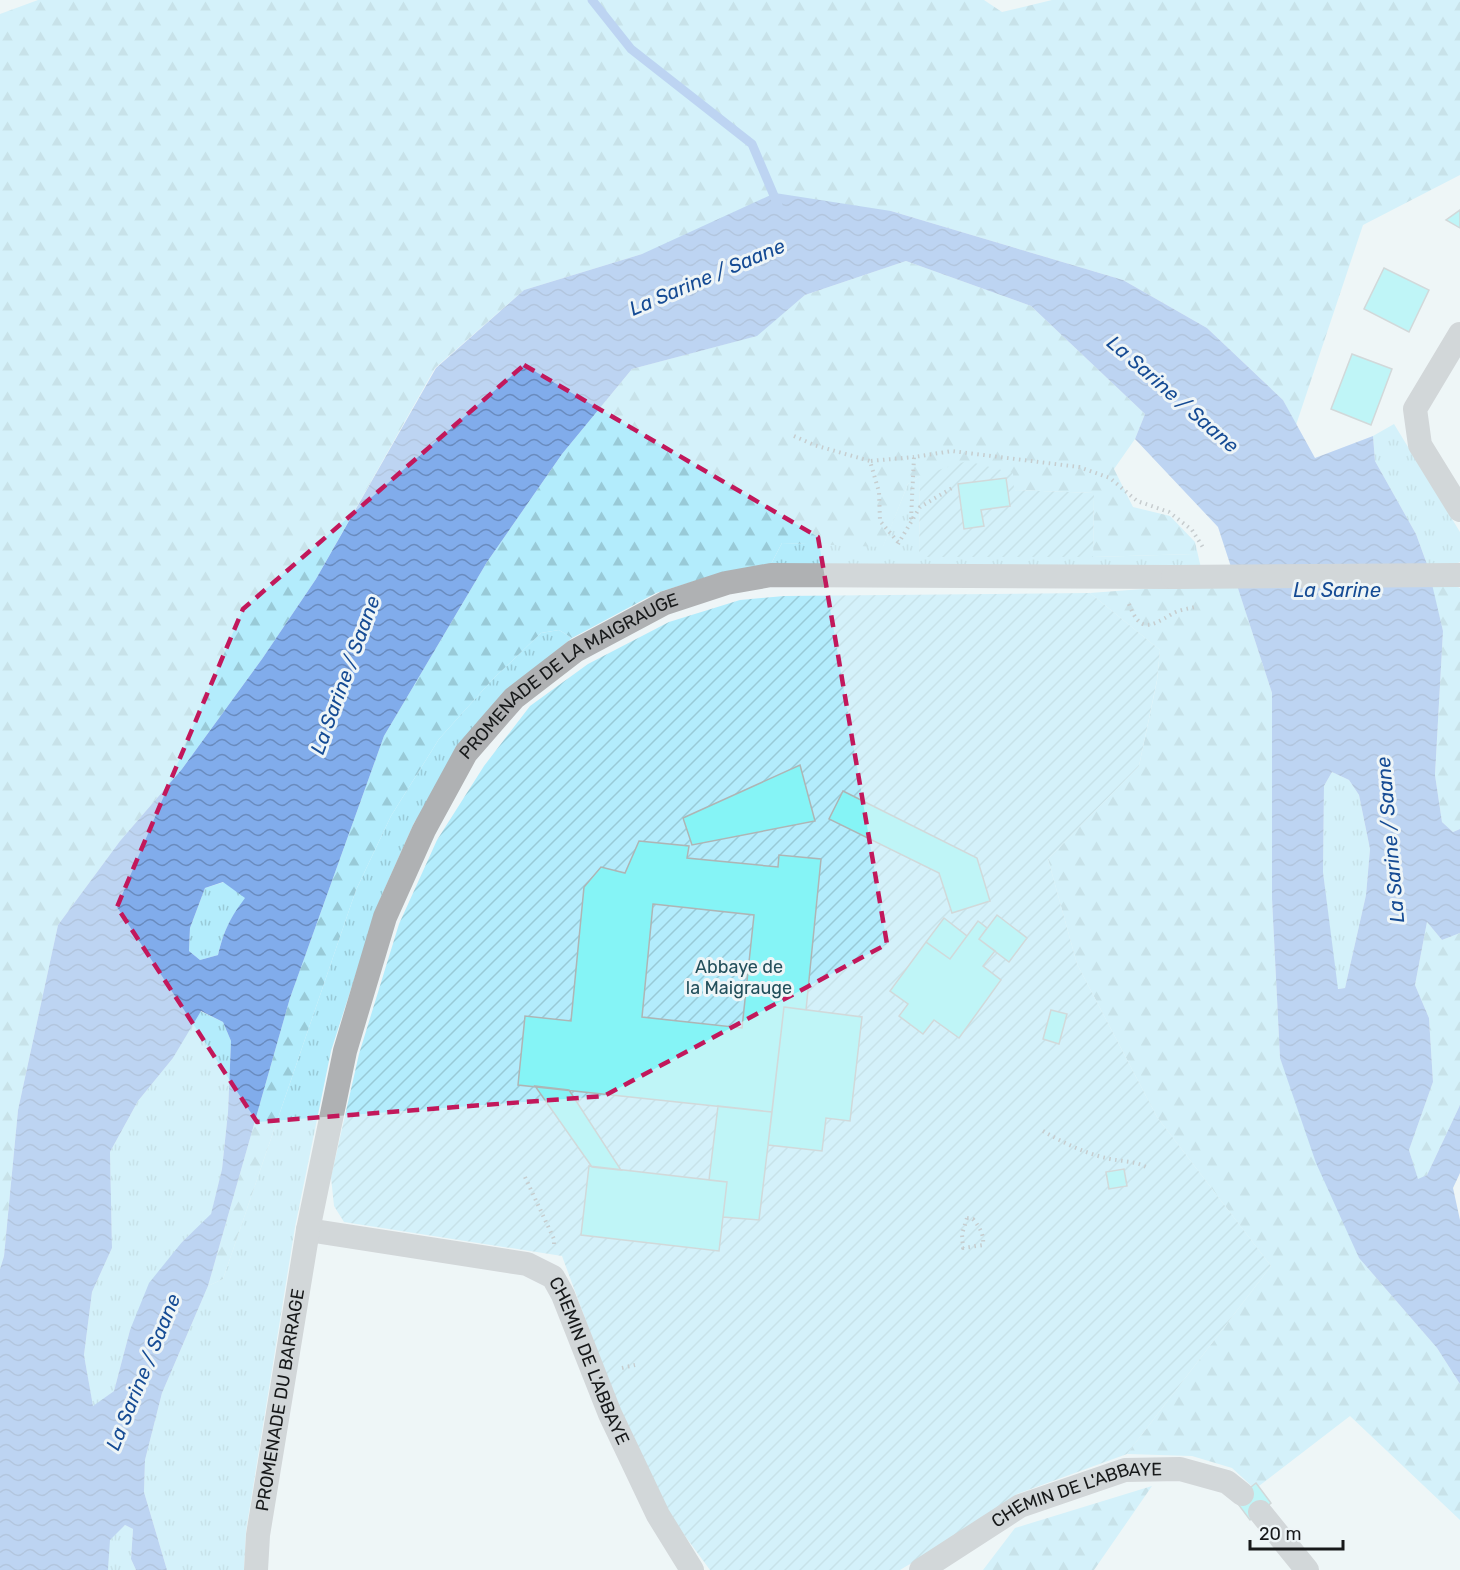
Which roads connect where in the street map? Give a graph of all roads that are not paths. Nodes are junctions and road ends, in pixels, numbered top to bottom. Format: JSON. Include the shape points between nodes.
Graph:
{"nodes":[{"id":1,"x":1460,"y":334,"type":"edge"},
{"id":2,"x":1460,"y":510,"type":"edge"},
{"id":3,"x":1460,"y":575,"type":"edge"},
{"id":4,"x":308,"y":1230,"type":"junction"},
{"id":5,"x":1242,"y":1494,"type":"dead end"},
{"id":6,"x":1260,"y":1512,"type":"dead end"},
{"id":7,"x":256,"y":1570,"type":"edge"},
{"id":8,"x":692,"y":1570,"type":"edge"},
{"id":9,"x":921,"y":1570,"type":"edge"},
{"id":10,"x":1307,"y":1570,"type":"edge"}],
"edges":[{"from":1,"to":2,"type":"street","via":[[1415,409],[1420,445]]},
{"from":3,"to":4,"type":"street","name":"PROMENADE DE LA MAIGRAUGE","bridge":true,"via":[[771,575],[726,583],[665,603],[574,651],[514,698],[466,753],[424,830],[385,917],[345,1051]]},
{"from":4,"to":7,"type":"street","name":"PROMENADE DU BARRAGE","via":[[258,1534]]},
{"from":4,"to":8,"type":"street","name":"CHEMIN DE L'ABBAYE","via":[[527,1264],[554,1277],[610,1414],[658,1515]]},
{"from":5,"to":9,"type":"street","name":"CHEMIN DE L'ABBAYE","via":[[1227,1482],[1180,1468],[1125,1470],[1020,1506]]},
{"from":6,"to":10,"type":"street"}]}
